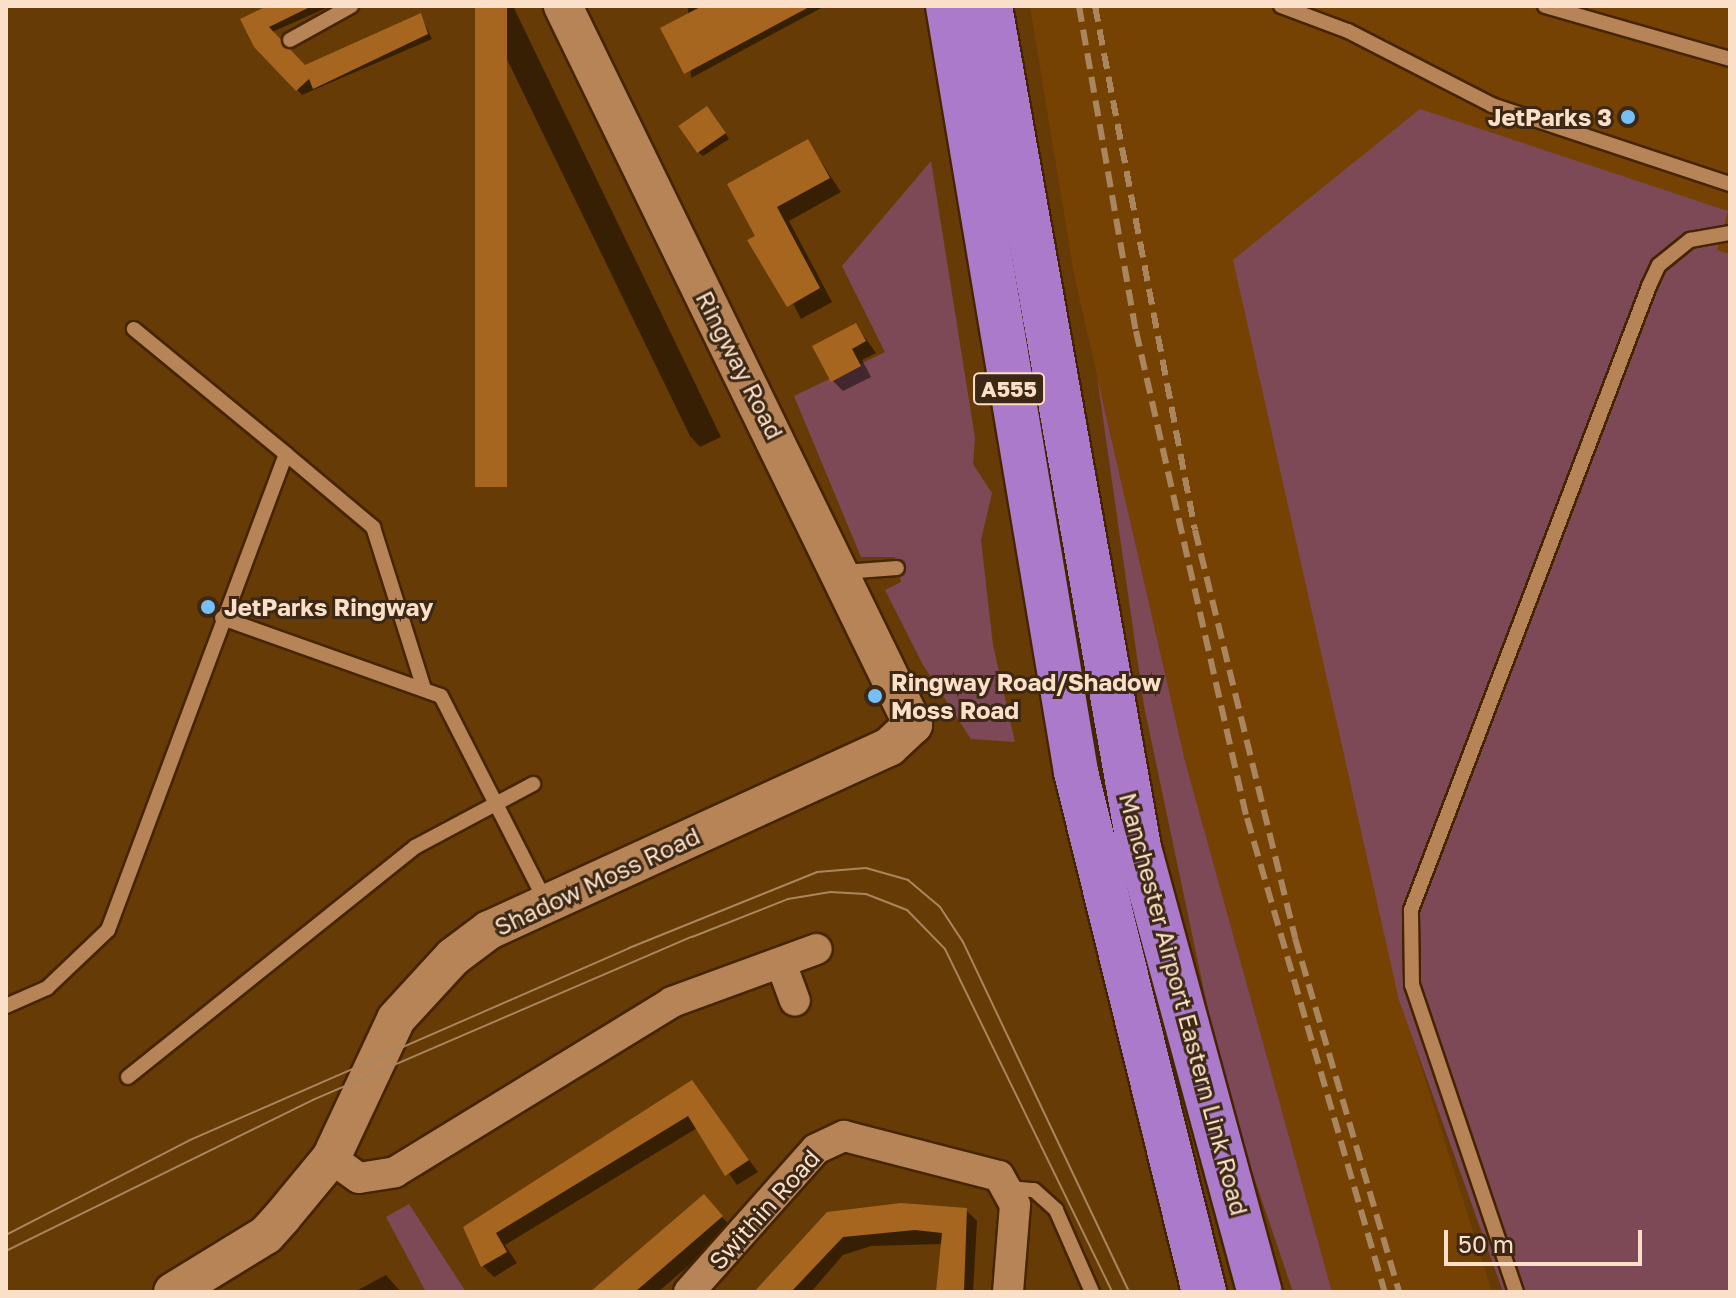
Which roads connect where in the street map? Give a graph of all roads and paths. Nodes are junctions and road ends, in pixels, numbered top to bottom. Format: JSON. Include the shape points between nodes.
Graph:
{"nodes":[{"id":1,"x":351,"y":6,"type":"edge"},
{"id":2,"x":563,"y":6,"type":"edge"},
{"id":3,"x":948,"y":6,"type":"edge"},
{"id":4,"x":990,"y":6,"type":"edge"},
{"id":5,"x":1281,"y":6,"type":"edge"},
{"id":6,"x":1545,"y":6,"type":"edge"},
{"id":7,"x":290,"y":40,"type":"dead end"},
{"id":8,"x":1730,"y":59,"type":"edge"},
{"id":9,"x":1730,"y":184,"type":"edge"},
{"id":10,"x":1730,"y":233,"type":"edge"},
{"id":11,"x":134,"y":329,"type":"dead end"},
{"id":12,"x":286,"y":454,"type":"junction"},
{"id":13,"x":897,"y":568,"type":"dead end"},
{"id":14,"x":844,"y":572,"type":"junction"},
{"id":15,"x":222,"y":618,"type":"junction"},
{"id":16,"x":424,"y":689,"type":"junction"},
{"id":17,"x":913,"y":725,"type":"joint"},
{"id":18,"x":533,"y":784,"type":"dead end"},
{"id":19,"x":500,"y":801,"type":"junction"},
{"id":20,"x":547,"y":904,"type":"junction"},
{"id":21,"x":817,"y":949,"type":"dead end"},
{"id":22,"x":781,"y":963,"type":"junction"},
{"id":23,"x":795,"y":1001,"type":"dead end"},
{"id":24,"x":6,"y":1006,"type":"edge"},
{"id":25,"x":128,"y":1077,"type":"dead end"},
{"id":26,"x":331,"y":1158,"type":"junction"},
{"id":27,"x":1009,"y":1188,"type":"junction"},
{"id":28,"x":173,"y":1292,"type":"edge"},
{"id":29,"x":689,"y":1292,"type":"edge"},
{"id":30,"x":1008,"y":1292,"type":"edge"},
{"id":31,"x":1092,"y":1292,"type":"edge"},
{"id":32,"x":1204,"y":1292,"type":"edge"},
{"id":33,"x":1260,"y":1292,"type":"edge"},
{"id":34,"x":1516,"y":1292,"type":"edge"}],
"edges":[{"from":1,"to":7,"type":"lane"},
{"from":2,"to":14,"type":"street","name":"Ringway Road"},
{"from":3,"to":32,"type":"highway","name":"Manchester Airport Eastern Link Road","number":"A555","via":[[1076,772]]},
{"from":4,"to":33,"type":"highway","name":"Manchester Airport Eastern Link Road","number":"A555","via":[[1139,848]]},
{"from":5,"to":9,"type":"lane","via":[[1348,31],[1492,105]]},
{"from":6,"to":8,"type":"lane"},
{"from":10,"to":34,"type":"lane","via":[[1690,240],[1659,265],[1649,286],[1411,910],[1412,985]]},
{"from":11,"to":12,"type":"lane"},
{"from":12,"to":15,"type":"lane"},
{"from":12,"to":16,"type":"lane","via":[[373,527]]},
{"from":13,"to":14,"type":"lane"},
{"from":14,"to":17,"type":"street","name":"Ringway Road"},
{"from":15,"to":16,"type":"lane"},
{"from":15,"to":24,"type":"lane","via":[[108,930],[47,988]]},
{"from":16,"to":19,"type":"lane","via":[[449,705]]},
{"from":17,"to":20,"type":"street","name":"Shadow Moss Road","via":[[889,747]]},
{"from":18,"to":19,"type":"lane"},
{"from":19,"to":20,"type":"lane"},
{"from":19,"to":25,"type":"lane","via":[[415,847]]},
{"from":20,"to":26,"type":"street","name":"Shadow Moss Road","via":[[489,930],[420,988],[396,1019]]},
{"from":21,"to":22,"type":"street"},
{"from":22,"to":23,"type":"street"},
{"from":22,"to":26,"type":"street","via":[[672,1002],[395,1172],[359,1178]]},
{"from":26,"to":28,"type":"street","name":"Shadow Moss Road","via":[[266,1235]]},
{"from":27,"to":29,"type":"street","name":"Swithin Road","via":[[983,1172],[829,1138]]},
{"from":27,"to":30,"type":"street","via":[[1015,1205]]},
{"from":27,"to":31,"type":"lane","via":[[1034,1190],[1056,1210]]}]}
